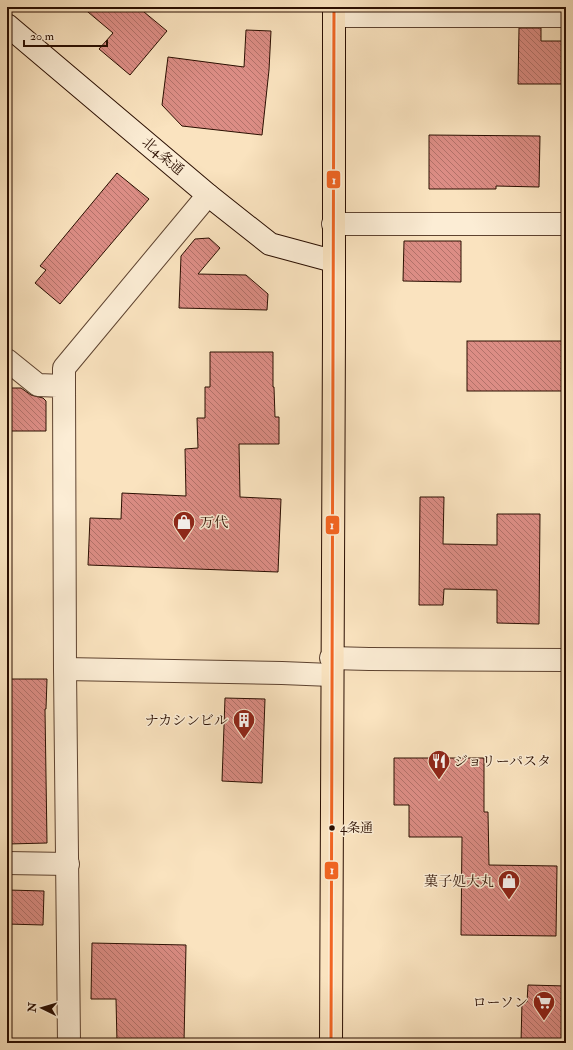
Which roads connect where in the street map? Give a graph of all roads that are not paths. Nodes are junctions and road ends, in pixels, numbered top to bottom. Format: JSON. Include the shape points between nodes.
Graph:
{"nodes":[{"id":1,"x":334,"y":12,"type":"edge"},
{"id":2,"x":566,"y":16,"type":"edge"},
{"id":3,"x":7,"y":25,"type":"edge"},
{"id":4,"x":208,"y":195,"type":"junction"},
{"id":5,"x":334,"y":224,"type":"junction"},
{"id":6,"x":566,"y":224,"type":"edge"},
{"id":7,"x":333,"y":261,"type":"junction"},
{"id":8,"x":7,"y":360,"type":"edge"},
{"id":9,"x":64,"y":386,"type":"junction"},
{"id":10,"x":566,"y":660,"type":"edge"},
{"id":11,"x":331,"y":667,"type":"junction"},
{"id":12,"x":65,"y":669,"type":"junction"},
{"id":13,"x":7,"y":863,"type":"edge"},
{"id":14,"x":68,"y":864,"type":"junction"},
{"id":15,"x":70,"y":1043,"type":"edge"},
{"id":16,"x":331,"y":1043,"type":"edge"}],
"edges":[{"from":1,"to":2,"type":"street"},
{"from":1,"to":5,"type":"highway"},
{"from":3,"to":4,"type":"street","name":"北4条通"},
{"from":4,"to":7,"type":"street","name":"北4条通","via":[[270,244]]},
{"from":4,"to":9,"type":"street","via":[[64,368]]},
{"from":5,"to":6,"type":"street"},
{"from":5,"to":7,"type":"highway"},
{"from":7,"to":11,"type":"highway"},
{"from":8,"to":9,"type":"street","via":[[38,384]]},
{"from":9,"to":12,"type":"street"},
{"from":10,"to":11,"type":"street","via":[[369,660]]},
{"from":11,"to":12,"type":"street","via":[[274,673]]},
{"from":11,"to":16,"type":"highway"},
{"from":12,"to":14,"type":"street"},
{"from":13,"to":14,"type":"street"},
{"from":14,"to":15,"type":"street"}]}
